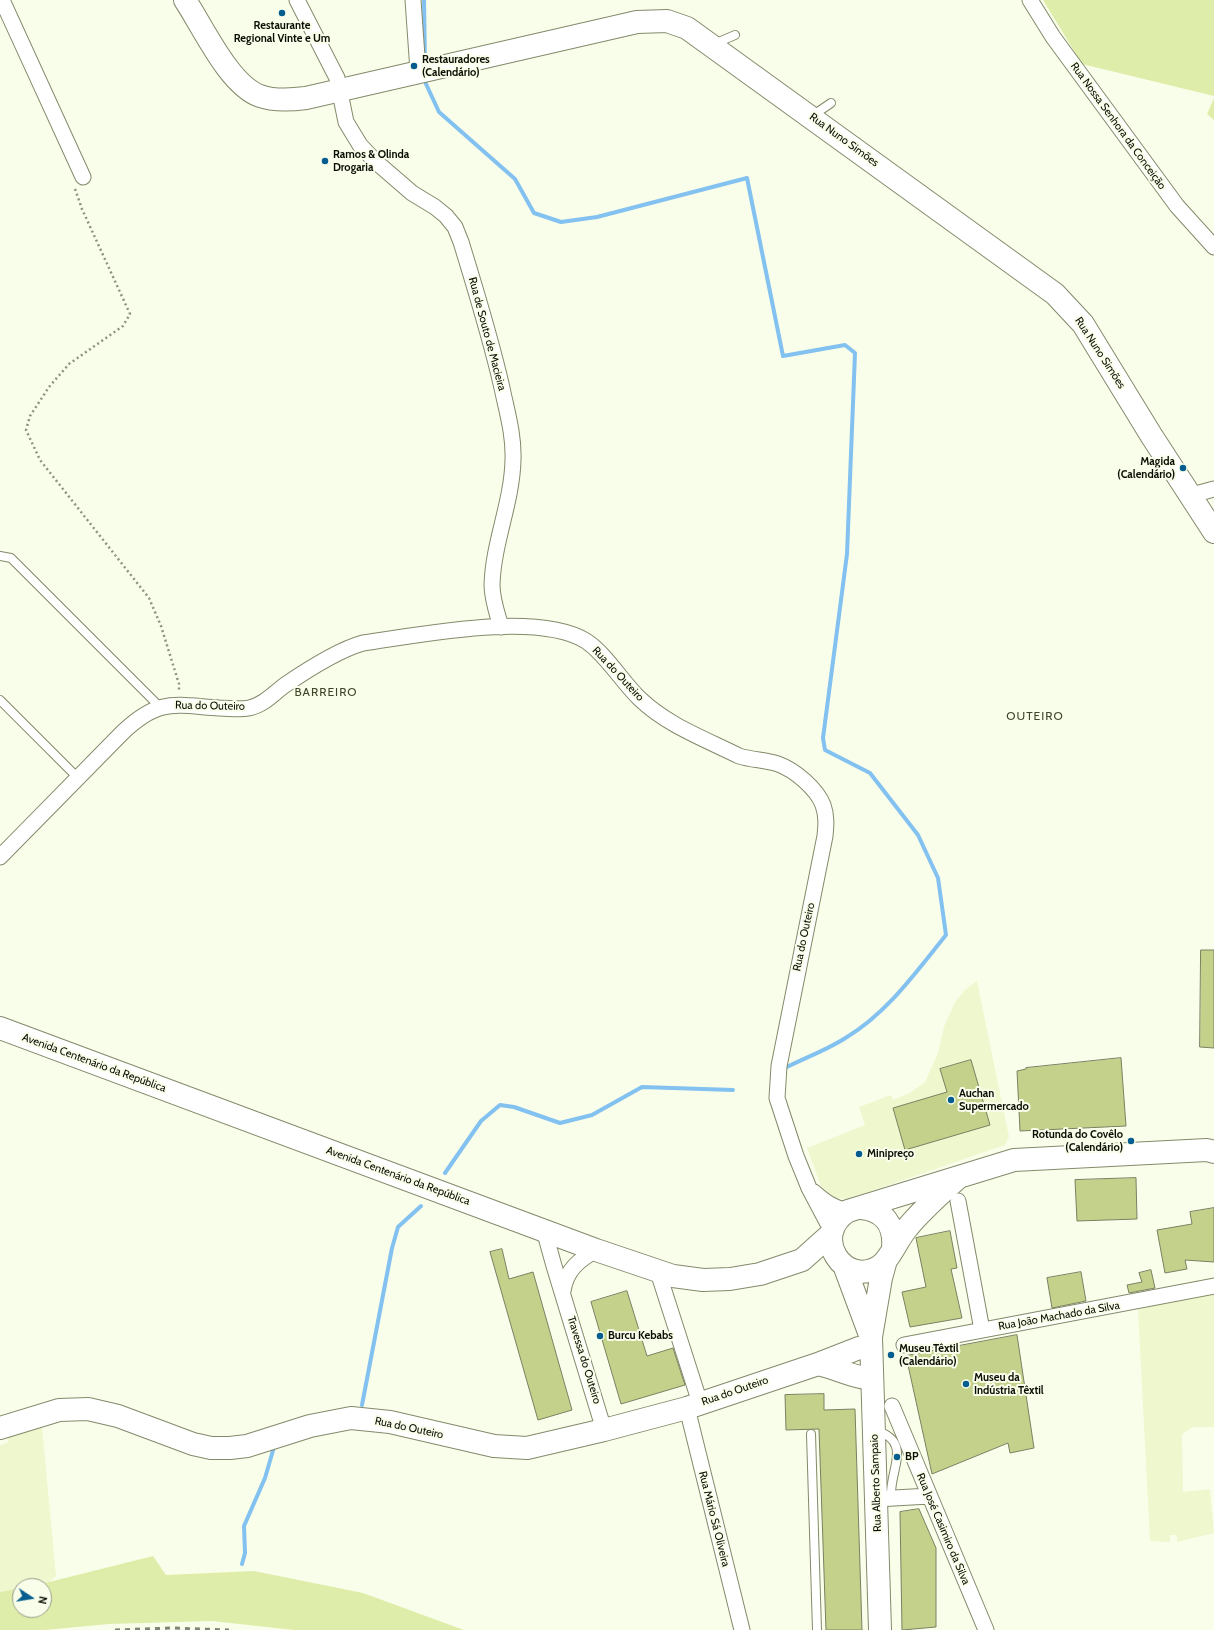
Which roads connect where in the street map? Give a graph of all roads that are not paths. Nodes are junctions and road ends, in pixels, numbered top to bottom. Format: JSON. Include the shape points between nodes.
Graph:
{"nodes":[{"id":1,"x":2,"y":0,"type":"edge"},
{"id":2,"x":185,"y":0,"type":"edge"},
{"id":3,"x":297,"y":0,"type":"edge"},
{"id":4,"x":413,"y":0,"type":"edge"},
{"id":5,"x":1030,"y":0,"type":"edge"},
{"id":6,"x":735,"y":35,"type":"dead end"},
{"id":7,"x":712,"y":44,"type":"junction"},
{"id":8,"x":418,"y":71,"type":"junction"},
{"id":9,"x":340,"y":90,"type":"junction"},
{"id":10,"x":831,"y":103,"type":"dead end"},
{"id":11,"x":811,"y":116,"type":"junction"},
{"id":12,"x":81,"y":173,"type":"road end"},
{"id":13,"x":1214,"y":247,"type":"edge"},
{"id":14,"x":1214,"y":489,"type":"edge"},
{"id":15,"x":1192,"y":495,"type":"junction"},
{"id":16,"x":1214,"y":532,"type":"edge"},
{"id":17,"x":0,"y":556,"type":"edge"},
{"id":18,"x":501,"y":627,"type":"junction"},
{"id":19,"x":0,"y":700,"type":"edge"},
{"id":20,"x":160,"y":707,"type":"junction"},
{"id":21,"x":78,"y":778,"type":"junction"},
{"id":22,"x":0,"y":857,"type":"edge"},
{"id":23,"x":0,"y":1028,"type":"edge"},
{"id":24,"x":1212,"y":1150,"type":"edge"},
{"id":25,"x":958,"y":1178,"type":"junction"},
{"id":26,"x":809,"y":1188,"type":"junction"},
{"id":27,"x":958,"y":1201,"type":"dead end"},
{"id":28,"x":855,"y":1209,"type":"junction"},
{"id":29,"x":544,"y":1230,"type":"junction"},
{"id":30,"x":832,"y":1231,"type":"junction"},
{"id":31,"x":596,"y":1250,"type":"junction"},
{"id":32,"x":890,"y":1254,"type":"junction"},
{"id":33,"x":802,"y":1260,"type":"junction"},
{"id":34,"x":841,"y":1263,"type":"junction"},
{"id":35,"x":658,"y":1272,"type":"junction"},
{"id":36,"x":1214,"y":1286,"type":"edge"},
{"id":37,"x":563,"y":1291,"type":"junction"},
{"id":38,"x":982,"y":1330,"type":"junction"},
{"id":39,"x":871,"y":1342,"type":"junction"},
{"id":40,"x":904,"y":1345,"type":"dead end"},
{"id":41,"x":818,"y":1364,"type":"junction"},
{"id":42,"x":872,"y":1379,"type":"junction"},
{"id":43,"x":693,"y":1405,"type":"junction"},
{"id":44,"x":892,"y":1406,"type":"dead end"},
{"id":45,"x":0,"y":1428,"type":"edge"},
{"id":46,"x":604,"y":1430,"type":"junction"},
{"id":47,"x":811,"y":1434,"type":"dead end"},
{"id":48,"x":929,"y":1496,"type":"junction"},
{"id":49,"x":884,"y":1498,"type":"junction"},
{"id":50,"x":742,"y":1630,"type":"edge"},
{"id":51,"x":817,"y":1630,"type":"edge"},
{"id":52,"x":880,"y":1630,"type":"edge"},
{"id":53,"x":986,"y":1630,"type":"edge"}],
"edges":[{"from":1,"to":12,"type":"street"},
{"from":2,"to":9,"type":"street","name":"Rua Nuno Simões","via":[[228,70],[251,92],[260,97],[283,100],[306,98]]},
{"from":3,"to":9,"type":"street","name":"Rua de Souto de Macieira","via":[[337,78]]},
{"from":4,"to":8,"type":"street"},
{"from":5,"to":13,"type":"street","name":"Rua Nossa Senhora da Conceição","via":[[1053,37],[1173,200],[1192,225]]},
{"from":6,"to":7,"type":"lane"},
{"from":7,"to":8,"type":"street","name":"Rua Nuno Simões","via":[[676,23],[648,20]]},
{"from":7,"to":11,"type":"street","name":"Rua Nuno Simões"},
{"from":8,"to":9,"type":"street","name":"Rua Nuno Simões"},
{"from":9,"to":18,"type":"street","name":"Rua de Souto de Macieira","via":[[346,122],[360,145],[375,162],[412,193],[446,216],[455,227],[464,250],[495,356],[512,432],[511,490],[492,585]]},
{"from":10,"to":11,"type":"lane"},
{"from":11,"to":15,"type":"street","name":"Rua Nuno Simões","via":[[1038,280],[1070,308],[1083,324],[1151,435]]},
{"from":14,"to":15,"type":"street"},
{"from":15,"to":16,"type":"street","name":"Rua Nuno Simões"},
{"from":17,"to":20,"type":"lane","via":[[10,558]]},
{"from":18,"to":20,"type":"street","name":"Rua do Outeiro","via":[[363,643],[349,647],[286,685],[262,703],[250,707]]},
{"from":18,"to":26,"type":"street","name":"Rua do Outeiro","via":[[551,629],[588,642],[639,699],[655,712],[739,756],[777,763],[789,768],[823,804],[826,819],[825,836],[777,1081],[777,1098]]},
{"from":19,"to":21,"type":"lane"},
{"from":20,"to":21,"type":"street","name":"Rua do Outeiro","via":[[140,716]]},
{"from":21,"to":22,"type":"street","name":"Rua do Outeiro"},
{"from":23,"to":29,"type":"street","name":"Avenida Centenário da República"},
{"from":24,"to":25,"type":"street","name":"Rua Alberto Sampaio","via":[[1021,1159],[993,1165]]},
{"from":25,"to":28,"type":"street","name":"Rua Alberto Sampaio"},
{"from":25,"to":32,"type":"street","name":"Rua Alberto Sampaio","via":[[907,1228]]},
{"from":26,"to":28,"type":"street","name":"Rua do Outeiro","via":[[824,1202],[837,1209]]},
{"from":26,"to":30,"type":"street","name":"Rua do Outeiro"},
{"from":27,"to":38,"type":"street"},
{"from":28,"to":30,"type":"street","via":[[842,1215]]},
{"from":28,"to":32,"type":"street","name":"Rua Alberto Sampaio","via":[[871,1209],[887,1220],[894,1238]]},
{"from":29,"to":31,"type":"street","name":"Avenida Centenário da República"},
{"from":29,"to":37,"type":"street","name":"Travessa do Outeiro"},
{"from":30,"to":33,"type":"street","name":"Avenida Centenário da República"},
{"from":30,"to":34,"type":"street","name":"Rua Alberto Sampaio","via":[[832,1249]]},
{"from":31,"to":35,"type":"street","name":"Avenida Centenário da República"},
{"from":31,"to":37,"type":"street","via":[[573,1266]]},
{"from":32,"to":34,"type":"street","name":"Rua Alberto Sampaio","via":[[879,1266],[861,1271]]},
{"from":32,"to":39,"type":"street","name":"Rua Alberto Sampaio","via":[[881,1278]]},
{"from":33,"to":34,"type":"street","name":"Avenida Centenário da República"},
{"from":33,"to":35,"type":"street","name":"Avenida Centenário da República","via":[[760,1274],[730,1279],[696,1279]]},
{"from":34,"to":39,"type":"street","name":"Rua Alberto Sampaio"},
{"from":35,"to":43,"type":"street","name":"Rua Mário Sá Oliveira"},
{"from":36,"to":38,"type":"street","name":"Rua João Machado da Silva"},
{"from":37,"to":46,"type":"street","name":"Travessa do Outeiro"},
{"from":38,"to":40,"type":"street","name":"Rua João Machado da Silva"},
{"from":39,"to":41,"type":"street","name":"Rua do Outeiro"},
{"from":39,"to":42,"type":"street","name":"Rua Alberto Sampaio"},
{"from":41,"to":42,"type":"street"},
{"from":41,"to":43,"type":"street","name":"Rua do Outeiro"},
{"from":42,"to":49,"type":"street","name":"Rua Alberto Sampaio","via":[[874,1430]]},
{"from":43,"to":46,"type":"street","name":"Rua do Outeiro"},
{"from":43,"to":50,"type":"street","name":"Rua Mário Sá Oliveira"},
{"from":44,"to":48,"type":"street","name":"Rua José Casimiro da Silva"},
{"from":45,"to":46,"type":"street","name":"Rua do Outeiro","via":[[58,1410],[88,1409],[103,1411],[175,1438],[211,1448],[247,1446],[310,1426],[350,1418],[390,1422],[504,1447],[538,1446]]},
{"from":47,"to":51,"type":"lane"},
{"from":48,"to":49,"type":"street"},
{"from":48,"to":53,"type":"street","name":"Rua José Casimiro da Silva"},
{"from":49,"to":52,"type":"street","name":"Rua Alberto Sampaio"}]}
